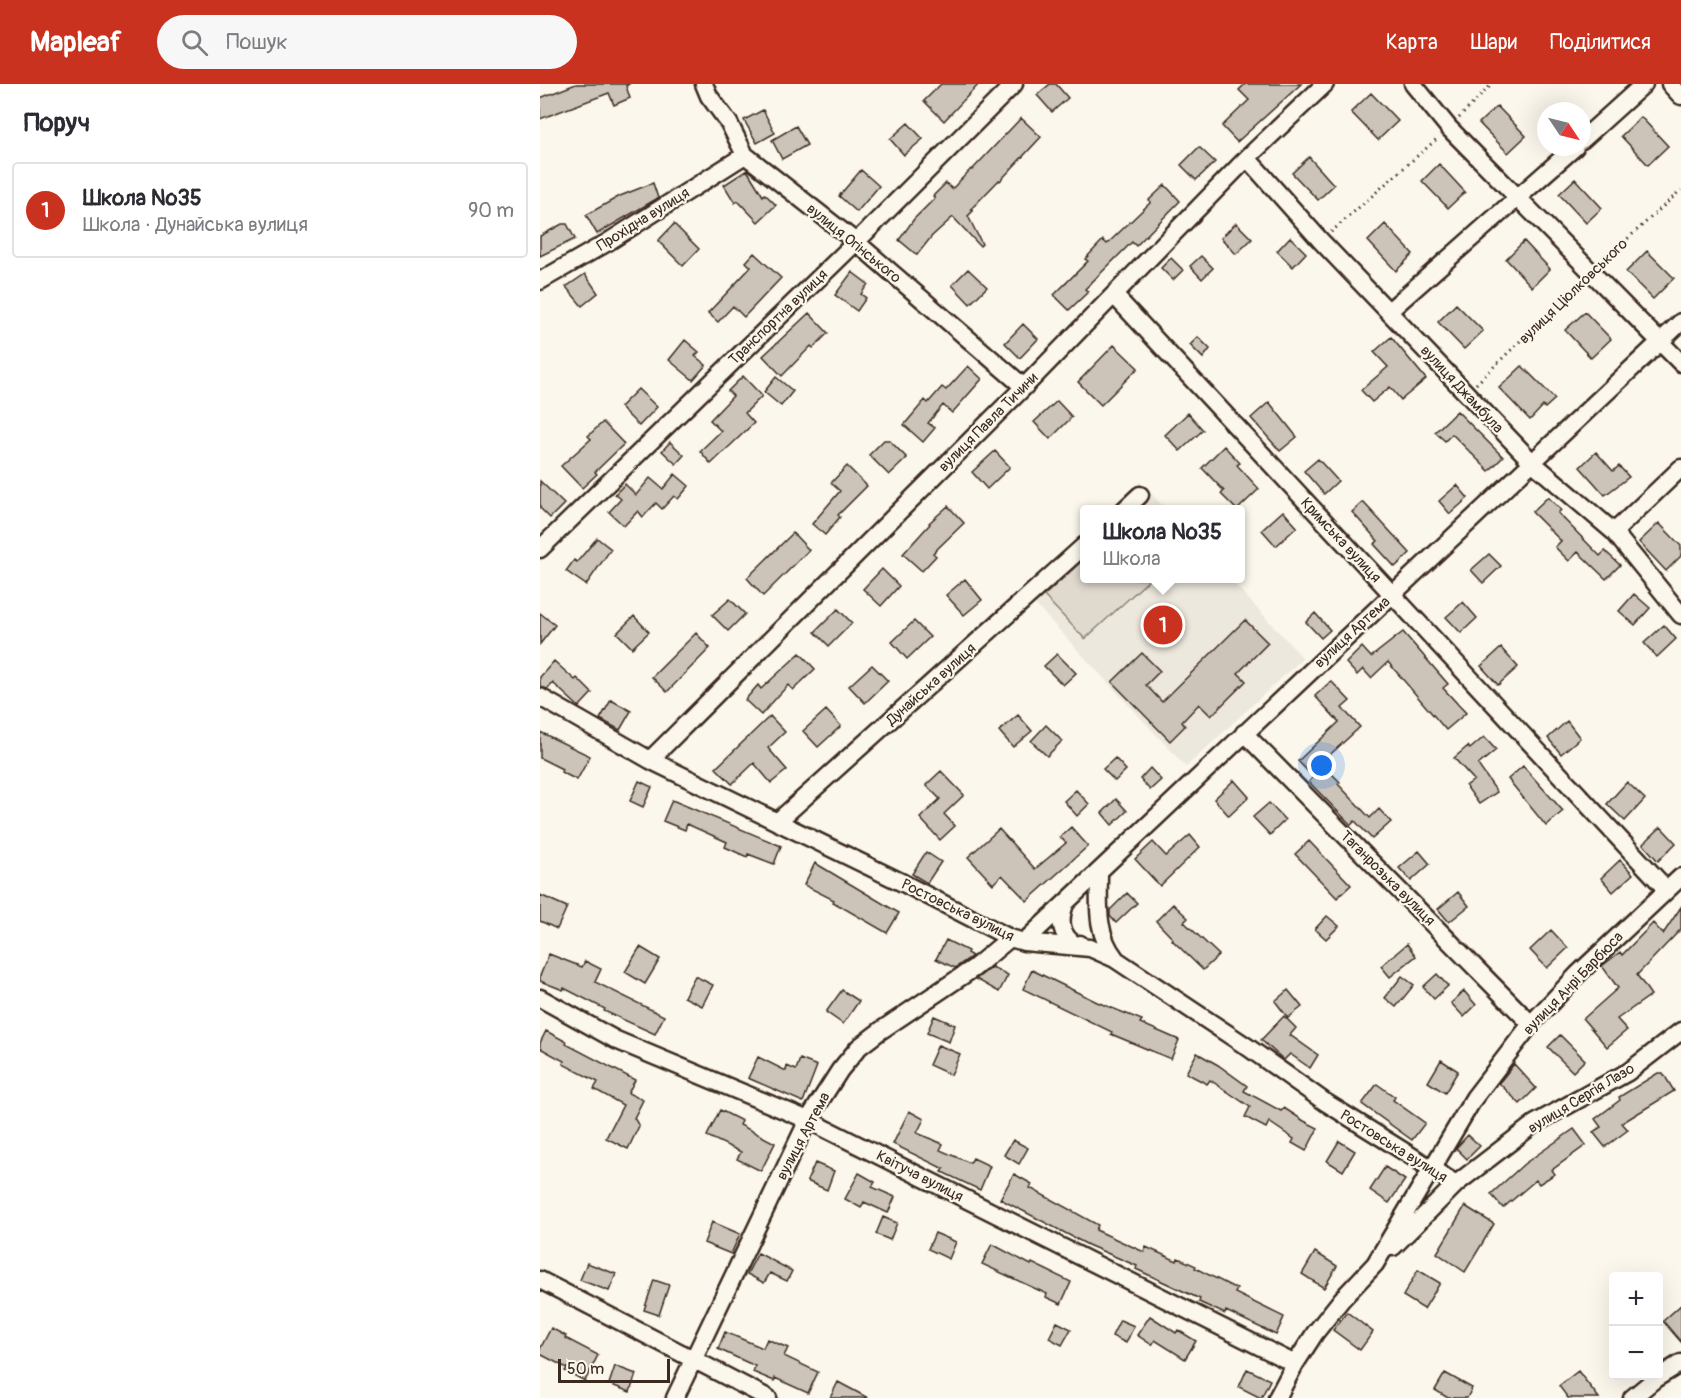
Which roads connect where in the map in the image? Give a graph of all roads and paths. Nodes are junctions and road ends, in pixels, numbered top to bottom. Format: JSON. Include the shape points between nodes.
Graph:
{"nodes":[{"id":1,"x":704,"y":84,"type":"edge"},
{"id":2,"x":1014,"y":84,"type":"edge"},
{"id":3,"x":1325,"y":84,"type":"edge"},
{"id":4,"x":1413,"y":84,"type":"edge"},
{"id":5,"x":1491,"y":84,"type":"edge"},
{"id":6,"x":1644,"y":84,"type":"edge"},
{"id":7,"x":1670,"y":84,"type":"edge"},
{"id":8,"x":1681,"y":96,"type":"edge"},
{"id":9,"x":1449,"y":128,"type":"junction"},
{"id":10,"x":1591,"y":132,"type":"edge"},
{"id":11,"x":745,"y":154,"type":"junction"},
{"id":12,"x":1565,"y":156,"type":"edge"},
{"id":13,"x":1247,"y":158,"type":"junction"},
{"id":14,"x":1681,"y":190,"type":"edge"},
{"id":15,"x":1518,"y":199,"type":"junction"},
{"id":16,"x":1321,"y":241,"type":"junction"},
{"id":17,"x":856,"y":242,"type":"junction"},
{"id":18,"x":1590,"y":272,"type":"junction"},
{"id":19,"x":540,"y":281,"type":"edge"},
{"id":20,"x":1114,"y":296,"type":"junction"},
{"id":21,"x":1389,"y":310,"type":"junction"},
{"id":22,"x":1681,"y":322,"type":"edge"},
{"id":23,"x":1661,"y":342,"type":"junction"},
{"id":24,"x":1681,"y":363,"type":"edge"},
{"id":25,"x":1024,"y":387,"type":"junction"},
{"id":26,"x":1467,"y":394,"type":"junction"},
{"id":27,"x":1532,"y":462,"type":"junction"},
{"id":28,"x":1681,"y":468,"type":"edge"},
{"id":29,"x":1140,"y":495,"type":"dead end"},
{"id":30,"x":1129,"y":505,"type":"edge"},
{"id":31,"x":1614,"y":532,"type":"junction"},
{"id":32,"x":540,"y":549,"type":"edge"},
{"id":33,"x":1080,"y":549,"type":"edge"},
{"id":34,"x":1392,"y":595,"type":"junction"},
{"id":35,"x":1679,"y":610,"type":"edge"},
{"id":36,"x":540,"y":697,"type":"edge"},
{"id":37,"x":1244,"y":733,"type":"junction"},
{"id":38,"x":650,"y":760,"type":"junction"},
{"id":39,"x":777,"y":822,"type":"junction"},
{"id":40,"x":1099,"y":872,"type":"junction"},
{"id":41,"x":1681,"y":877,"type":"edge"},
{"id":42,"x":1667,"y":890,"type":"junction"},
{"id":43,"x":1065,"y":904,"type":"junction"},
{"id":44,"x":1100,"y":928,"type":"junction"},
{"id":45,"x":1017,"y":940,"type":"junction"},
{"id":46,"x":1075,"y":945,"type":"junction"},
{"id":47,"x":1115,"y":959,"type":"junction"},
{"id":48,"x":540,"y":998,"type":"edge"},
{"id":49,"x":1531,"y":1024,"type":"junction"},
{"id":50,"x":1681,"y":1030,"type":"edge"},
{"id":51,"x":808,"y":1120,"type":"junction"},
{"id":52,"x":1432,"y":1169,"type":"junction"},
{"id":53,"x":1456,"y":1184,"type":"junction"},
{"id":54,"x":1376,"y":1264,"type":"junction"},
{"id":55,"x":540,"y":1280,"type":"edge"},
{"id":56,"x":694,"y":1361,"type":"junction"},
{"id":57,"x":1681,"y":1363,"type":"edge"},
{"id":58,"x":1295,"y":1364,"type":"junction"},
{"id":59,"x":675,"y":1398,"type":"edge"},
{"id":60,"x":768,"y":1398,"type":"edge"},
{"id":61,"x":1277,"y":1398,"type":"edge"},
{"id":62,"x":1632,"y":1398,"type":"edge"}],
"edges":[{"from":1,"to":11,"type":"street","name":"вулиця Огінського"},
{"from":2,"to":17,"type":"street","name":"Транспортна вулиця"},
{"from":3,"to":13,"type":"street","name":"вулиця Павла Тичини"},
{"from":4,"to":9,"type":"street"},
{"from":5,"to":9,"type":"path"},
{"from":6,"to":10,"type":"street"},
{"from":7,"to":8,"type":"street"},
{"from":9,"to":15,"type":"street"},
{"from":9,"to":16,"type":"path"},
{"from":11,"to":17,"type":"street","name":"вулиця Огінського"},
{"from":11,"to":19,"type":"street","name":"Прохідна вулиця"},
{"from":12,"to":15,"type":"street"},
{"from":13,"to":16,"type":"street","name":"вулиця Джамбула"},
{"from":13,"to":20,"type":"street","name":"вулиця Павла Тичини"},
{"from":14,"to":18,"type":"path","name":"вулиця Ціолковського"},
{"from":15,"to":18,"type":"street"},
{"from":15,"to":21,"type":"street"},
{"from":16,"to":21,"type":"street","name":"вулиця Джамбула"},
{"from":17,"to":25,"type":"street","name":"вулиця Огінського"},
{"from":17,"to":32,"type":"street","name":"Транспортна вулиця"},
{"from":18,"to":23,"type":"street"},
{"from":18,"to":26,"type":"path","name":"вулиця Ціолковського"},
{"from":20,"to":25,"type":"street","name":"вулиця Павла Тичини"},
{"from":20,"to":34,"type":"street","name":"Кримська вулиця"},
{"from":21,"to":26,"type":"street","name":"вулиця Джамбула"},
{"from":22,"to":23,"type":"street","name":"вулиця Артема"},
{"from":23,"to":24,"type":"street"},
{"from":23,"to":27,"type":"street","name":"вулиця Артема"},
{"from":25,"to":38,"type":"street","name":"вулиця Павла Тичини"},
{"from":26,"to":27,"type":"street","name":"вулиця Джамбула"},
{"from":27,"to":31,"type":"street","name":"вулиця Джамбула"},
{"from":27,"to":34,"type":"street","name":"вулиця Артема"},
{"from":28,"to":31,"type":"street"},
{"from":29,"to":30,"type":"street"},
{"from":31,"to":35,"type":"street","name":"вулиця Джамбула"},
{"from":33,"to":39,"type":"street","name":"Дунайська вулиця"},
{"from":34,"to":37,"type":"street","name":"вулиця Артема"},
{"from":34,"to":42,"type":"street","name":"Кримська вулиця"},
{"from":36,"to":38,"type":"street","name":"Ростовська вулиця"},
{"from":37,"to":40,"type":"street","name":"вулиця Артема"},
{"from":37,"to":49,"type":"street","name":"Таганрозька вулиця"},
{"from":38,"to":39,"type":"street","name":"Ростовська вулиця"},
{"from":39,"to":45,"type":"street","name":"Ростовська вулиця"},
{"from":40,"to":43,"type":"street","name":"вулиця Артема"},
{"from":40,"to":44,"type":"street"},
{"from":41,"to":42,"type":"street","name":"вулиця Анрі Барбюса"},
{"from":42,"to":49,"type":"street","name":"вулиця Анрі Барбюса"},
{"from":43,"to":45,"type":"street","name":"вулиця Артема"},
{"from":43,"to":46,"type":"street","via":[[1061,924],[1067,939]]},
{"from":44,"to":46,"type":"street","via":[[1091,941]]},
{"from":44,"to":47,"type":"street"},
{"from":45,"to":46,"type":"street","name":"Ростовська вулиця"},
{"from":45,"to":51,"type":"street","name":"вулиця Артема","via":[[859,1047]]},
{"from":46,"to":47,"type":"street","name":"Ростовська вулиця"},
{"from":47,"to":52,"type":"street","name":"Ростовська вулиця","via":[[1334,1108]]},
{"from":48,"to":51,"type":"street","name":"Квітуча вулиця","via":[[616,1040]]},
{"from":49,"to":52,"type":"street","name":"вулиця Анрі Барбюса","via":[[1474,1098]]},
{"from":50,"to":53,"type":"street","name":"вулиця Сергія Лазо","via":[[1628,1072],[1534,1124]]},
{"from":51,"to":56,"type":"street","name":"вулиця Артема"},
{"from":51,"to":58,"type":"street","name":"Квітуча вулиця"},
{"from":52,"to":53,"type":"street","name":"Ростовська вулиця"},
{"from":52,"to":54,"type":"street","name":"вулиця Анрі Барбюса"},
{"from":53,"to":54,"type":"street","name":"вулиця Сергія Лазо"},
{"from":54,"to":58,"type":"street","name":"вулиця Анрі Барбюса","via":[[1342,1299]]},
{"from":55,"to":56,"type":"street"},
{"from":56,"to":59,"type":"street","name":"вулиця Артема"},
{"from":56,"to":60,"type":"street"},
{"from":57,"to":62,"type":"street"},
{"from":58,"to":61,"type":"street","name":"вулиця Анрі Барбюса"}]}
